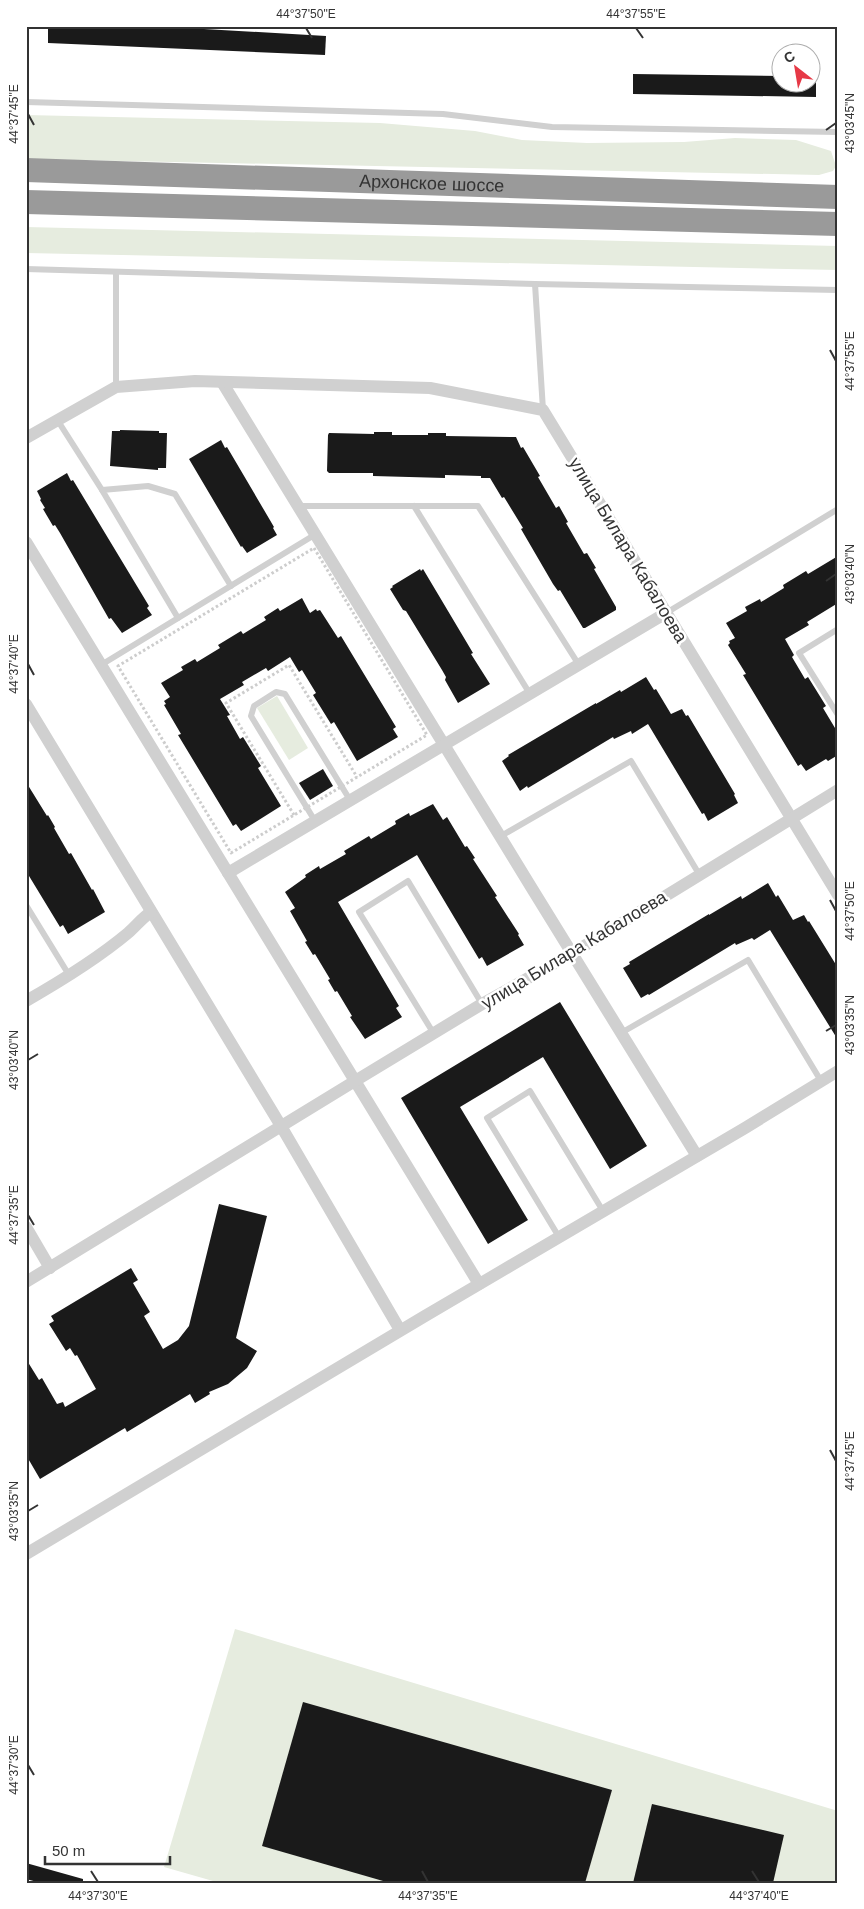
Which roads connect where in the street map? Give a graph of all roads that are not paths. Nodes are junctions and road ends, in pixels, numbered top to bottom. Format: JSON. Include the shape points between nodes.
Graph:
{"nodes":[{"id":1,"x":26,"y":102,"type":"edge"},
{"id":2,"x":838,"y":132,"type":"edge"},
{"id":3,"x":26,"y":170,"type":"edge"},
{"id":4,"x":838,"y":197,"type":"edge"},
{"id":5,"x":26,"y":202,"type":"edge"},
{"id":6,"x":838,"y":224,"type":"edge"},
{"id":7,"x":26,"y":269,"type":"edge"},
{"id":8,"x":116,"y":272,"type":"junction"},
{"id":9,"x":534,"y":284,"type":"junction"},
{"id":10,"x":838,"y":290,"type":"edge"},
{"id":11,"x":222,"y":382,"type":"junction"},
{"id":12,"x":116,"y":387,"type":"junction"},
{"id":13,"x":543,"y":410,"type":"junction"},
{"id":14,"x":58,"y":421,"type":"junction"},
{"id":15,"x":26,"y":438,"type":"edge"},
{"id":16,"x":102,"y":490,"type":"junction"},
{"id":17,"x":298,"y":506,"type":"junction"},
{"id":18,"x":414,"y":506,"type":"junction"},
{"id":19,"x":838,"y":509,"type":"edge"},
{"id":20,"x":316,"y":534,"type":"junction"},
{"id":21,"x":26,"y":542,"type":"edge"},
{"id":22,"x":231,"y":586,"type":"junction"},
{"id":23,"x":666,"y":613,"type":"junction"},
{"id":24,"x":178,"y":618,"type":"junction"},
{"id":25,"x":838,"y":629,"type":"edge"},
{"id":26,"x":102,"y":665,"type":"junction"},
{"id":27,"x":579,"y":665,"type":"junction"},
{"id":28,"x":530,"y":694,"type":"junction"},
{"id":29,"x":28,"y":712,"type":"edge"},
{"id":30,"x":838,"y":715,"type":"edge"},
{"id":31,"x":445,"y":744,"type":"junction"},
{"id":32,"x":838,"y":790,"type":"edge"},
{"id":33,"x":350,"y":800,"type":"junction"},
{"id":34,"x":791,"y":818,"type":"junction"},
{"id":35,"x":315,"y":821,"type":"junction"},
{"id":36,"x":501,"y":836,"type":"junction"},
{"id":37,"x":228,"y":873,"type":"junction"},
{"id":38,"x":699,"y":874,"type":"junction"},
{"id":39,"x":838,"y":894,"type":"edge"},
{"id":40,"x":26,"y":905,"type":"edge"},
{"id":41,"x":151,"y":912,"type":"junction"},
{"id":42,"x":571,"y":954,"type":"junction"},
{"id":43,"x":69,"y":975,"type":"junction"},
{"id":44,"x":26,"y":1001,"type":"edge"},
{"id":45,"x":482,"y":1004,"type":"junction"},
{"id":46,"x":621,"y":1033,"type":"junction"},
{"id":47,"x":434,"y":1034,"type":"junction"},
{"id":48,"x":838,"y":1071,"type":"edge"},
{"id":49,"x":355,"y":1081,"type":"junction"},
{"id":50,"x":822,"y":1081,"type":"junction"},
{"id":51,"x":281,"y":1126,"type":"junction"},
{"id":52,"x":697,"y":1156,"type":"junction"},
{"id":53,"x":603,"y":1212,"type":"junction"},
{"id":54,"x":26,"y":1226,"type":"edge"},
{"id":55,"x":559,"y":1237,"type":"junction"},
{"id":56,"x":50,"y":1268,"type":"junction"},
{"id":57,"x":26,"y":1282,"type":"edge"},
{"id":58,"x":479,"y":1284,"type":"junction"},
{"id":59,"x":400,"y":1330,"type":"junction"},
{"id":60,"x":26,"y":1554,"type":"edge"}],
"edges":[{"from":1,"to":2,"type":"lane","via":[[444,114],[552,127]]},
{"from":3,"to":4,"type":"highway","name":"Архонское шоссе"},
{"from":5,"to":6,"type":"highway","name":"Архонское шоссе"},
{"from":7,"to":8,"type":"lane"},
{"from":8,"to":9,"type":"lane"},
{"from":8,"to":12,"type":"lane"},
{"from":9,"to":10,"type":"lane"},
{"from":9,"to":13,"type":"lane"},
{"from":11,"to":12,"type":"street"},
{"from":11,"to":13,"type":"street","via":[[430,388]]},
{"from":11,"to":17,"type":"street"},
{"from":12,"to":14,"type":"street"},
{"from":13,"to":23,"type":"street","name":"улица Билара Кабалоева"},
{"from":14,"to":15,"type":"street"},
{"from":14,"to":16,"type":"lane"},
{"from":16,"to":22,"type":"lane","via":[[148,486],[175,494]]},
{"from":16,"to":24,"type":"lane"},
{"from":17,"to":18,"type":"lane"},
{"from":17,"to":20,"type":"street"},
{"from":18,"to":27,"type":"lane","via":[[478,506]]},
{"from":18,"to":28,"type":"lane"},
{"from":19,"to":23,"type":"lane"},
{"from":20,"to":22,"type":"lane"},
{"from":20,"to":31,"type":"street"},
{"from":21,"to":26,"type":"street"},
{"from":22,"to":24,"type":"lane"},
{"from":23,"to":27,"type":"street"},
{"from":23,"to":34,"type":"street","name":"улица Билара Кабалоева"},
{"from":24,"to":26,"type":"lane"},
{"from":25,"to":30,"type":"lane","via":[[799,653]]},
{"from":26,"to":37,"type":"street"},
{"from":27,"to":28,"type":"street"},
{"from":28,"to":31,"type":"street"},
{"from":29,"to":41,"type":"street"},
{"from":31,"to":33,"type":"street"},
{"from":31,"to":36,"type":"street"},
{"from":32,"to":34,"type":"street","name":"улица Билара Кабалоева"},
{"from":33,"to":35,"type":"street"},
{"from":33,"to":35,"type":"lane","via":[[285,694],[276,692],[254,706],[251,716]]},
{"from":34,"to":38,"type":"street","name":"улица Билара Кабалоева"},
{"from":34,"to":39,"type":"street","name":"улица Билара Кабалоева"},
{"from":35,"to":37,"type":"street"},
{"from":36,"to":38,"type":"lane","via":[[631,761]]},
{"from":36,"to":42,"type":"street"},
{"from":37,"to":49,"type":"street"},
{"from":38,"to":42,"type":"street","name":"улица Билара Кабалоева"},
{"from":40,"to":43,"type":"lane"},
{"from":41,"to":43,"type":"street","via":[[128,933]]},
{"from":41,"to":51,"type":"street"},
{"from":42,"to":45,"type":"street","name":"улица Билара Кабалоева"},
{"from":42,"to":46,"type":"street"},
{"from":43,"to":44,"type":"street"},
{"from":45,"to":47,"type":"street","name":"улица Билара Кабалоева"},
{"from":45,"to":47,"type":"lane","via":[[408,881],[359,912]]},
{"from":46,"to":50,"type":"lane","via":[[748,960]]},
{"from":46,"to":52,"type":"street"},
{"from":47,"to":49,"type":"street","name":"улица Билара Кабалоева"},
{"from":48,"to":50,"type":"street"},
{"from":49,"to":51,"type":"street","name":"улица Билара Кабалоева"},
{"from":49,"to":58,"type":"street"},
{"from":50,"to":52,"type":"street"},
{"from":51,"to":56,"type":"street","name":"улица Билара Кабалоева"},
{"from":51,"to":59,"type":"street"},
{"from":52,"to":53,"type":"street"},
{"from":53,"to":55,"type":"street"},
{"from":53,"to":55,"type":"lane","via":[[530,1092],[487,1118]]},
{"from":54,"to":56,"type":"street"},
{"from":55,"to":58,"type":"street"},
{"from":56,"to":57,"type":"street","name":"улица Билара Кабалоева"},
{"from":58,"to":59,"type":"street"},
{"from":59,"to":60,"type":"street"}]}
